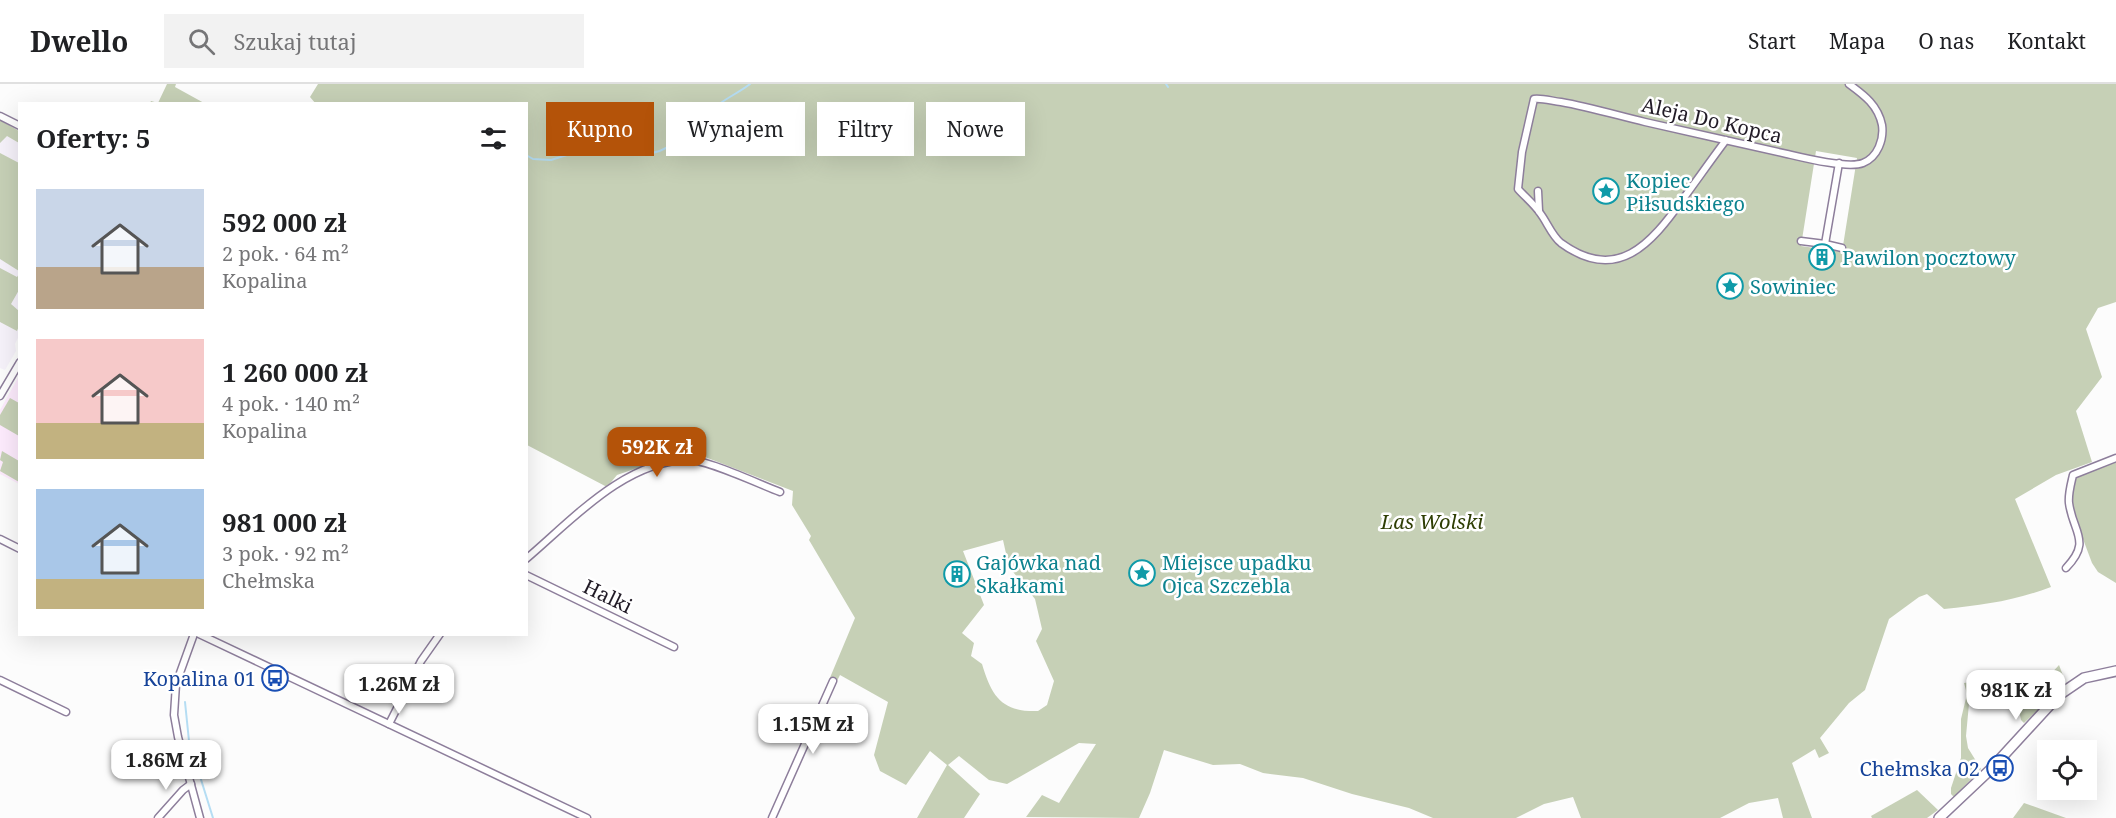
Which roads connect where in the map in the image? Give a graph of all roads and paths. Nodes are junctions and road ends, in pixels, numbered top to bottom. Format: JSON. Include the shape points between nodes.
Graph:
{"nodes":[{"id":1,"x":1849,"y":84,"type":"edge"},
{"id":2,"x":0,"y":116,"type":"edge"},
{"id":3,"x":18,"y":125,"type":"edge"},
{"id":4,"x":1726,"y":140,"type":"junction"},
{"id":5,"x":1839,"y":163,"type":"junction"},
{"id":6,"x":1538,"y":191,"type":"dead end"},
{"id":7,"x":1539,"y":211,"type":"junction"},
{"id":8,"x":1801,"y":241,"type":"dead end"},
{"id":9,"x":1825,"y":244,"type":"junction"},
{"id":10,"x":1842,"y":248,"type":"dead end"},
{"id":11,"x":18,"y":365,"type":"edge"},
{"id":12,"x":0,"y":396,"type":"edge"},
{"id":13,"x":2116,"y":458,"type":"edge"},
{"id":14,"x":780,"y":492,"type":"dead end"},
{"id":15,"x":0,"y":539,"type":"edge"},
{"id":16,"x":18,"y":548,"type":"edge"},
{"id":17,"x":528,"y":558,"type":"edge"},
{"id":18,"x":2066,"y":568,"type":"dead end"},
{"id":19,"x":528,"y":576,"type":"edge"},
{"id":20,"x":193,"y":636,"type":"edge"},
{"id":21,"x":203,"y":636,"type":"edge"},
{"id":22,"x":439,"y":636,"type":"edge"},
{"id":23,"x":674,"y":646,"type":"dead end"},
{"id":24,"x":2116,"y":671,"type":"edge"},
{"id":25,"x":0,"y":680,"type":"edge"},
{"id":26,"x":833,"y":681,"type":"dead end"},
{"id":27,"x":66,"y":712,"type":"dead end"},
{"id":28,"x":389,"y":724,"type":"junction"},
{"id":29,"x":191,"y":784,"type":"junction"},
{"id":30,"x":158,"y":818,"type":"edge"},
{"id":31,"x":200,"y":818,"type":"edge"},
{"id":32,"x":587,"y":818,"type":"edge"},
{"id":33,"x":772,"y":818,"type":"edge"},
{"id":34,"x":1939,"y":818,"type":"edge"}],
"edges":[{"from":1,"to":5,"type":"street","name":"Aleja Do Kopca","via":[[1880,114],[1883,129],[1881,144],[1866,162]]},
{"from":2,"to":3,"type":"street"},
{"from":4,"to":5,"type":"street","name":"Aleja Do Kopca"},
{"from":4,"to":7,"type":"street","via":[[1658,234],[1635,252],[1602,260],[1581,255],[1558,241]]},
{"from":4,"to":7,"type":"street","name":"Aleja Do Kopca","via":[[1597,108],[1537,98],[1532,102],[1518,189]]},
{"from":5,"to":9,"type":"street"},
{"from":6,"to":7,"type":"street"},
{"from":8,"to":9,"type":"street"},
{"from":9,"to":10,"type":"street"},
{"from":11,"to":12,"type":"street"},
{"from":13,"to":18,"type":"street","via":[[2073,475],[2069,505],[2080,542],[2076,557]]},
{"from":14,"to":17,"type":"street","via":[[690,460],[649,468],[609,490]]},
{"from":15,"to":16,"type":"street"},
{"from":19,"to":23,"type":"street","name":"Halki"},
{"from":20,"to":29,"type":"street","via":[[176,684],[174,715]]},
{"from":21,"to":28,"type":"street"},
{"from":22,"to":28,"type":"street"},
{"from":24,"to":34,"type":"street","via":[[2084,678],[2059,695],[1991,769]]},
{"from":25,"to":27,"type":"street"},
{"from":26,"to":33,"type":"street"},
{"from":28,"to":32,"type":"street"},
{"from":29,"to":30,"type":"street"},
{"from":29,"to":31,"type":"street"}]}
